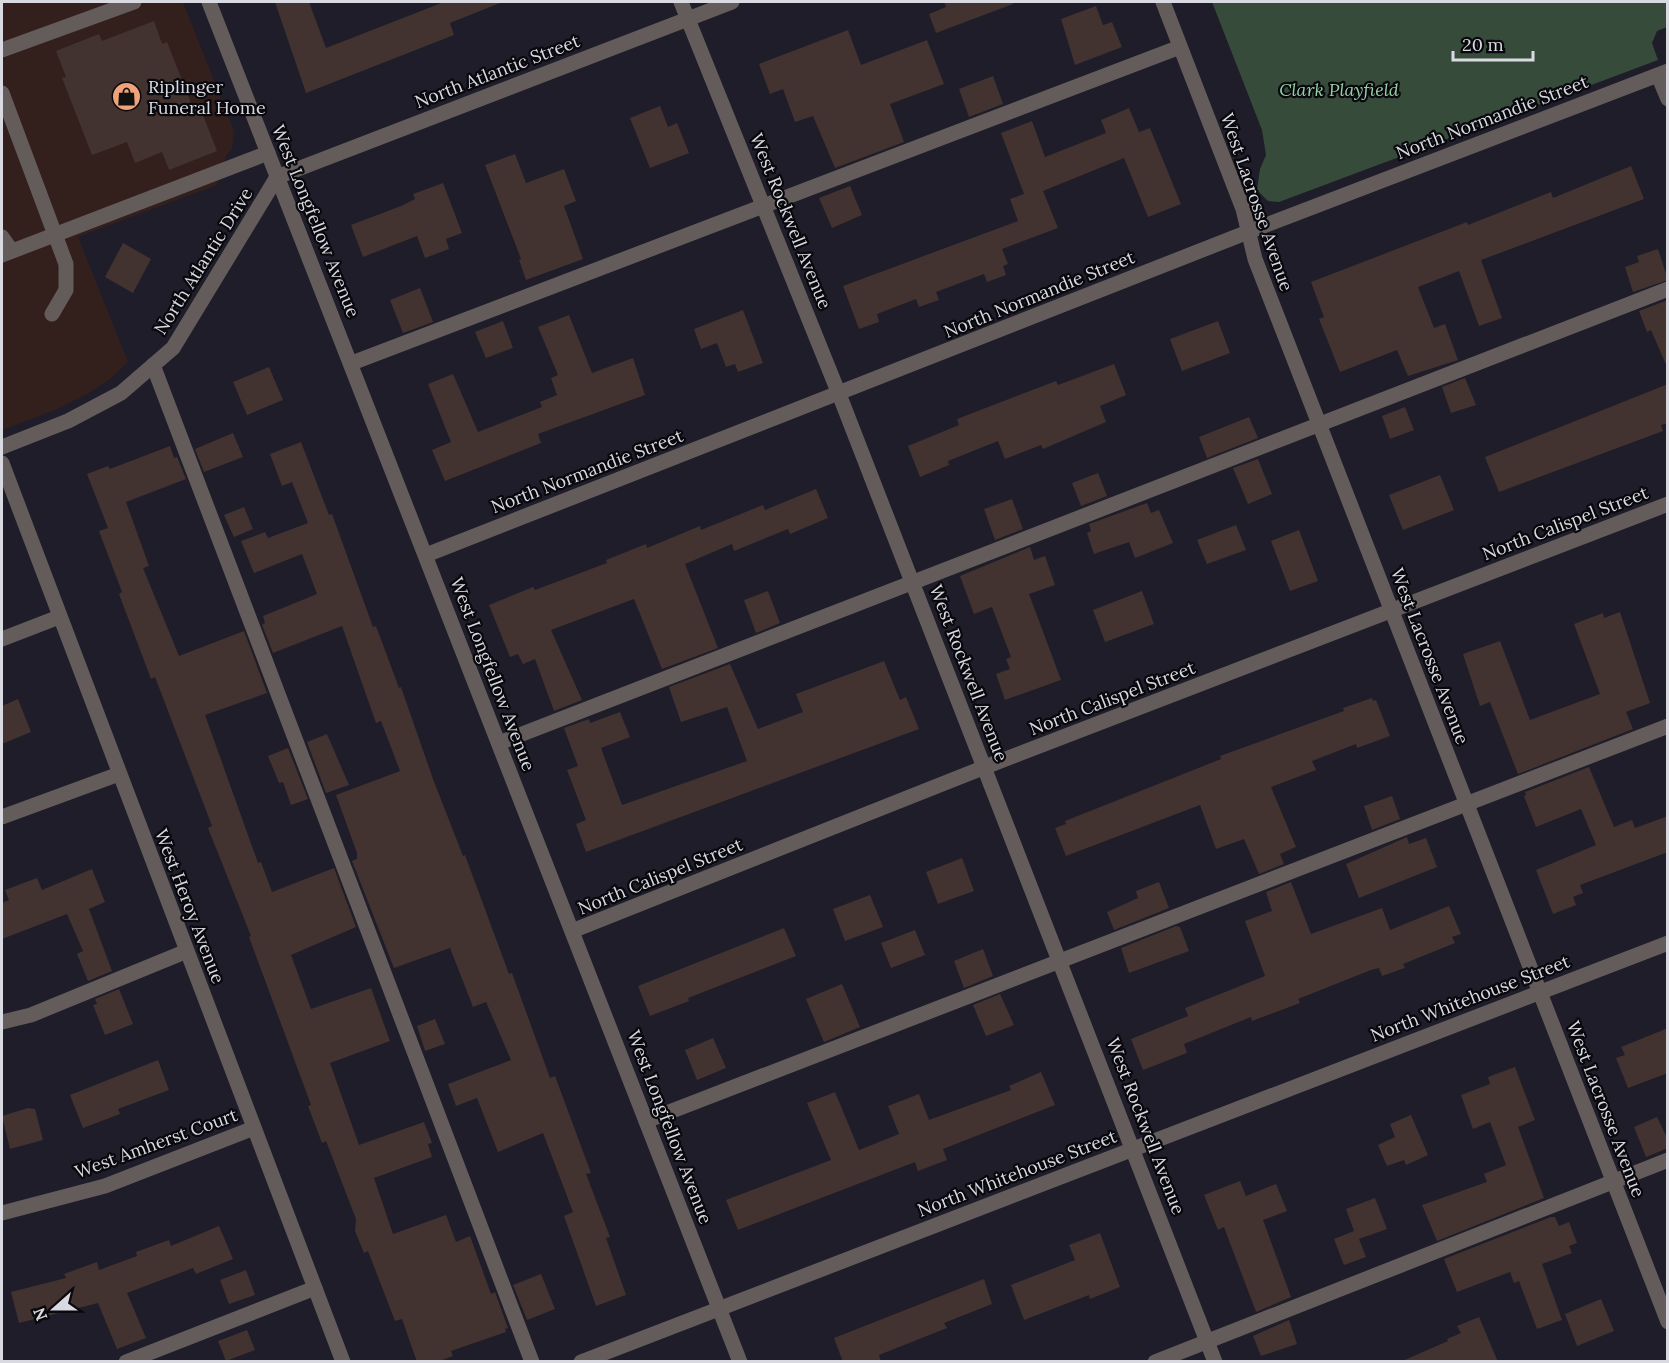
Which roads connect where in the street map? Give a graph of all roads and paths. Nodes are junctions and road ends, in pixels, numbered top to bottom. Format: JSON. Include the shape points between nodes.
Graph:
{"nodes":[{"id":1,"x":134,"y":2,"type":"edge"},
{"id":2,"x":209,"y":2,"type":"edge"},
{"id":3,"x":681,"y":2,"type":"edge"},
{"id":4,"x":732,"y":2,"type":"edge"},
{"id":5,"x":1163,"y":2,"type":"edge"},
{"id":6,"x":688,"y":18,"type":"junction"},
{"id":7,"x":1180,"y":47,"type":"junction"},
{"id":8,"x":2,"y":50,"type":"edge"},
{"id":9,"x":1663,"y":73,"type":"edge"},
{"id":10,"x":2,"y":93,"type":"edge"},
{"id":11,"x":1668,"y":99,"type":"edge"},
{"id":12,"x":268,"y":153,"type":"junction"},
{"id":13,"x":277,"y":177,"type":"junction"},
{"id":14,"x":764,"y":207,"type":"junction"},
{"id":15,"x":1248,"y":232,"type":"junction"},
{"id":16,"x":56,"y":234,"type":"junction"},
{"id":17,"x":2,"y":237,"type":"edge"},
{"id":18,"x":7,"y":253,"type":"edge"},
{"id":19,"x":1668,"y":289,"type":"edge"},
{"id":20,"x":52,"y":314,"type":"dead end"},
{"id":21,"x":352,"y":363,"type":"junction"},
{"id":22,"x":153,"y":365,"type":"junction"},
{"id":23,"x":839,"y":394,"type":"junction"},
{"id":24,"x":1318,"y":423,"type":"junction"},
{"id":25,"x":2,"y":447,"type":"edge"},
{"id":26,"x":2,"y":464,"type":"edge"},
{"id":27,"x":1668,"y":504,"type":"edge"},
{"id":28,"x":426,"y":555,"type":"junction"},
{"id":29,"x":912,"y":580,"type":"junction"},
{"id":30,"x":1391,"y":611,"type":"junction"},
{"id":31,"x":59,"y":617,"type":"junction"},
{"id":32,"x":2,"y":639,"type":"edge"},
{"id":33,"x":1668,"y":726,"type":"edge"},
{"id":34,"x":499,"y":743,"type":"junction"},
{"id":35,"x":985,"y":767,"type":"junction"},
{"id":36,"x":119,"y":774,"type":"junction"},
{"id":37,"x":1466,"y":804,"type":"junction"},
{"id":38,"x":2,"y":817,"type":"edge"},
{"id":39,"x":572,"y":931,"type":"junction"},
{"id":40,"x":1668,"y":943,"type":"edge"},
{"id":41,"x":187,"y":951,"type":"junction"},
{"id":42,"x":1060,"y":961,"type":"junction"},
{"id":43,"x":1540,"y":992,"type":"junction"},
{"id":44,"x":2,"y":1022,"type":"edge"},
{"id":45,"x":646,"y":1120,"type":"junction"},
{"id":46,"x":254,"y":1128,"type":"junction"},
{"id":47,"x":1134,"y":1149,"type":"junction"},
{"id":48,"x":1668,"y":1160,"type":"edge"},
{"id":49,"x":1614,"y":1180,"type":"junction"},
{"id":50,"x":2,"y":1213,"type":"edge"},
{"id":51,"x":315,"y":1288,"type":"junction"},
{"id":52,"x":720,"y":1308,"type":"junction"},
{"id":53,"x":1668,"y":1322,"type":"edge"},
{"id":54,"x":1208,"y":1341,"type":"junction"},
{"id":55,"x":126,"y":1362,"type":"edge"},
{"id":56,"x":343,"y":1362,"type":"edge"},
{"id":57,"x":532,"y":1362,"type":"edge"},
{"id":58,"x":581,"y":1362,"type":"edge"},
{"id":59,"x":740,"y":1362,"type":"edge"},
{"id":60,"x":1155,"y":1362,"type":"edge"},
{"id":61,"x":1215,"y":1362,"type":"edge"}],
"edges":[{"from":1,"to":8,"type":"street"},
{"from":2,"to":12,"type":"street","name":"West Longfellow Avenue"},
{"from":3,"to":6,"type":"street","name":"West Rockwell Avenue"},
{"from":4,"to":6,"type":"street","name":"North Atlantic Street"},
{"from":5,"to":7,"type":"street","name":"West Lacrosse Avenue"},
{"from":6,"to":13,"type":"street","name":"North Atlantic Street"},
{"from":6,"to":14,"type":"street","name":"West Rockwell Avenue"},
{"from":7,"to":14,"type":"street"},
{"from":7,"to":15,"type":"street","name":"West Lacrosse Avenue","via":[[1243,209]]},
{"from":9,"to":11,"type":"street"},
{"from":9,"to":15,"type":"street","name":"North Normandie Street"},
{"from":10,"to":16,"type":"street"},
{"from":12,"to":13,"type":"street","name":"West Longfellow Avenue"},
{"from":12,"to":16,"type":"street"},
{"from":13,"to":21,"type":"street","name":"West Longfellow Avenue"},
{"from":13,"to":22,"type":"street","name":"North Atlantic Drive","via":[[179,339]]},
{"from":14,"to":21,"type":"street"},
{"from":14,"to":23,"type":"street","name":"West Rockwell Avenue"},
{"from":15,"to":23,"type":"street","name":"North Normandie Street"},
{"from":15,"to":24,"type":"street","name":"West Lacrosse Avenue"},
{"from":16,"to":18,"type":"street"},
{"from":16,"to":20,"type":"street","via":[[66,264],[66,290]]},
{"from":17,"to":18,"type":"street"},
{"from":19,"to":24,"type":"street"},
{"from":21,"to":28,"type":"street","name":"West Longfellow Avenue"},
{"from":22,"to":25,"type":"street","name":"North Atlantic Drive","via":[[112,398],[68,422]]},
{"from":22,"to":57,"type":"street"},
{"from":23,"to":28,"type":"street","name":"North Normandie Street"},
{"from":23,"to":29,"type":"street","name":"West Rockwell Avenue"},
{"from":24,"to":29,"type":"street"},
{"from":24,"to":30,"type":"street","name":"West Lacrosse Avenue"},
{"from":26,"to":31,"type":"street","name":"West Heroy Avenue"},
{"from":27,"to":30,"type":"street","name":"North Calispel Street"},
{"from":28,"to":34,"type":"street","name":"West Longfellow Avenue"},
{"from":29,"to":34,"type":"street"},
{"from":29,"to":35,"type":"street","name":"West Rockwell Avenue"},
{"from":30,"to":35,"type":"street","name":"North Calispel Street"},
{"from":30,"to":37,"type":"street","name":"West Lacrosse Avenue"},
{"from":31,"to":32,"type":"street"},
{"from":31,"to":36,"type":"street","name":"West Heroy Avenue"},
{"from":33,"to":37,"type":"street"},
{"from":34,"to":39,"type":"street","name":"West Longfellow Avenue"},
{"from":35,"to":39,"type":"street","name":"North Calispel Street"},
{"from":35,"to":42,"type":"street","name":"West Rockwell Avenue"},
{"from":36,"to":38,"type":"street"},
{"from":36,"to":41,"type":"street","name":"West Heroy Avenue"},
{"from":37,"to":42,"type":"street"},
{"from":37,"to":43,"type":"street","name":"West Lacrosse Avenue"},
{"from":39,"to":45,"type":"street","name":"West Longfellow Avenue"},
{"from":40,"to":43,"type":"street","name":"North Whitehouse Street"},
{"from":41,"to":44,"type":"street","via":[[31,1015]]},
{"from":41,"to":46,"type":"street","name":"West Heroy Avenue"},
{"from":42,"to":45,"type":"street"},
{"from":42,"to":47,"type":"street","name":"West Rockwell Avenue"},
{"from":43,"to":47,"type":"street","name":"North Whitehouse Street"},
{"from":43,"to":49,"type":"street","name":"West Lacrosse Avenue"},
{"from":45,"to":52,"type":"street","name":"West Longfellow Avenue"},
{"from":46,"to":50,"type":"street","name":"West Amherst Court","via":[[105,1186]]},
{"from":46,"to":51,"type":"street","name":"West Heroy Avenue"},
{"from":47,"to":52,"type":"street","name":"North Whitehouse Street"},
{"from":47,"to":54,"type":"street","name":"West Rockwell Avenue"},
{"from":48,"to":49,"type":"street"},
{"from":49,"to":53,"type":"street","name":"West Lacrosse Avenue"},
{"from":49,"to":54,"type":"street"},
{"from":51,"to":55,"type":"street"},
{"from":51,"to":56,"type":"street","name":"West Heroy Avenue"},
{"from":52,"to":58,"type":"street","name":"North Whitehouse Street"},
{"from":52,"to":59,"type":"street","name":"West Longfellow Avenue"},
{"from":54,"to":60,"type":"street"},
{"from":54,"to":61,"type":"street","name":"West Rockwell Avenue"}]}
